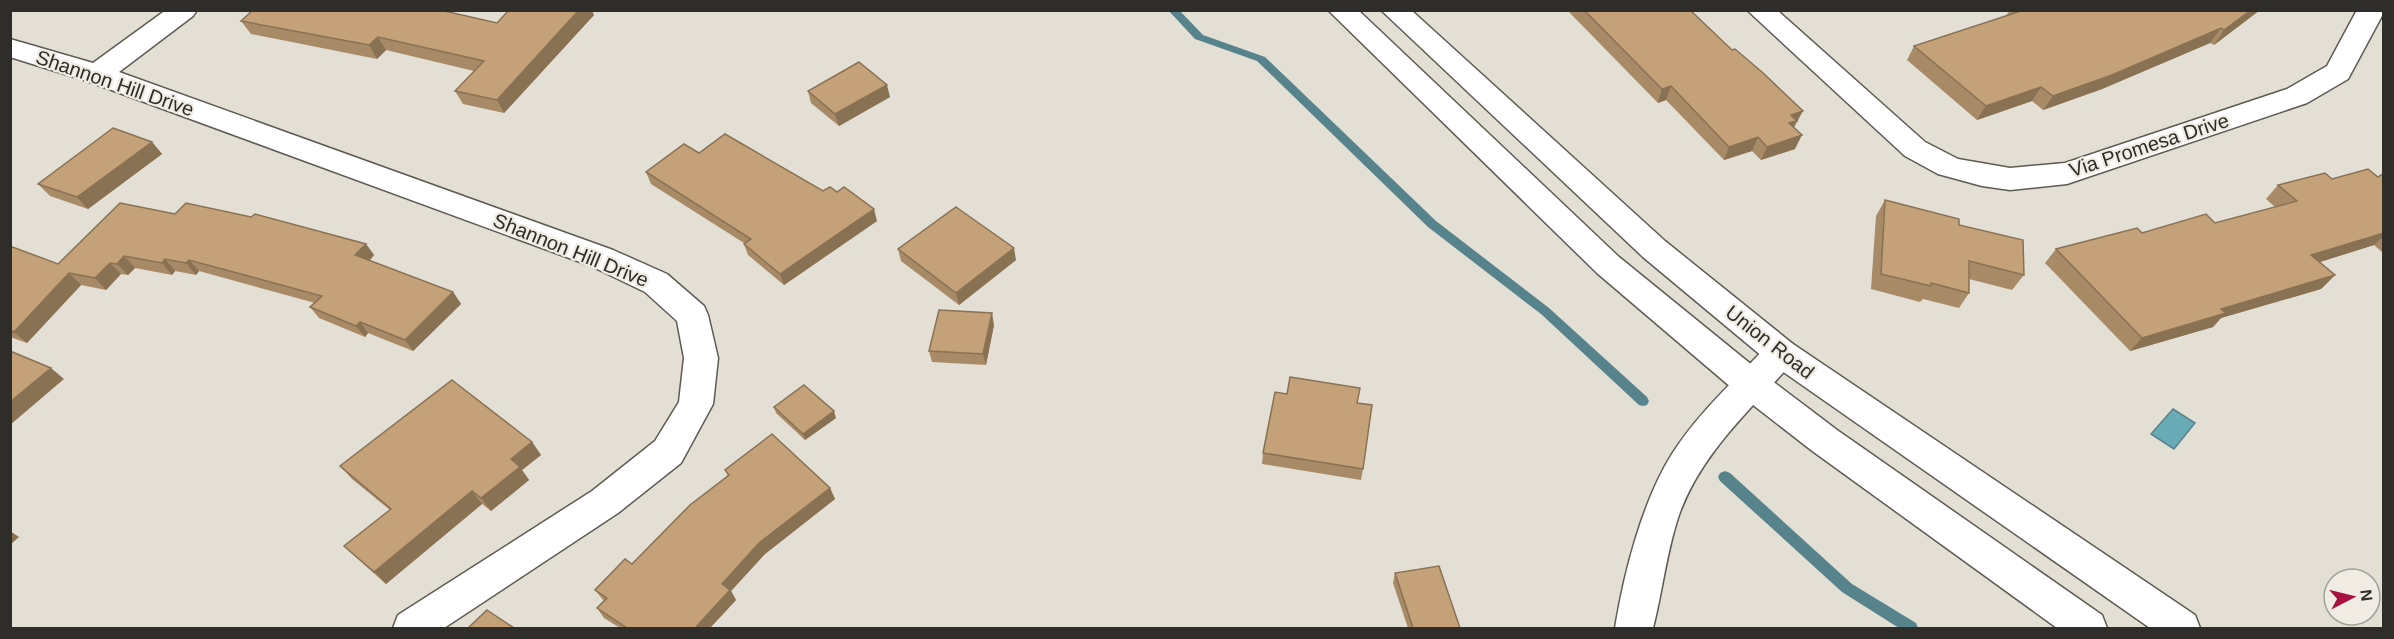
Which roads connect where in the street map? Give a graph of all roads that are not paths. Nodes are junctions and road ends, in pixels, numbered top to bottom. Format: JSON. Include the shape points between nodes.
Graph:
{"nodes":[{"id":1,"x":184,"y":10,"type":"edge"},
{"id":2,"x":1341,"y":10,"type":"edge"},
{"id":3,"x":1394,"y":10,"type":"edge"},
{"id":4,"x":1760,"y":10,"type":"edge"},
{"id":5,"x":2371,"y":10,"type":"edge"},
{"id":6,"x":10,"y":48,"type":"edge"},
{"id":7,"x":97,"y":74,"type":"junction"},
{"id":8,"x":1780,"y":353,"type":"junction"},
{"id":9,"x":1751,"y":384,"type":"junction"},
{"id":10,"x":412,"y":628,"type":"edge"},
{"id":11,"x":1634,"y":628,"type":"edge"},
{"id":12,"x":2088,"y":628,"type":"edge"},
{"id":13,"x":2181,"y":628,"type":"edge"}],
"edges":[{"from":1,"to":7,"type":"street"},
{"from":2,"to":9,"type":"street","via":[[1608,265]]},
{"from":3,"to":8,"type":"street","name":"Union Road","via":[[1654,249]]},
{"from":4,"to":5,"type":"street","name":"Via Promesa Drive","via":[[1915,149],[1949,167],[2010,179],[2067,173],[2297,96],[2338,72]]},
{"from":6,"to":7,"type":"street","name":"Shannon Hill Drive"},
{"from":7,"to":10,"type":"street","name":"Shannon Hill Drive","via":[[602,258],[656,283],[692,315],[701,358],[696,404],[668,452],[606,502]]},
{"from":8,"to":9,"type":"street"},
{"from":8,"to":13,"type":"street","name":"Union Road"},
{"from":9,"to":11,"type":"street","via":[[1684,466],[1659,520]]},
{"from":9,"to":12,"type":"street"}]}
